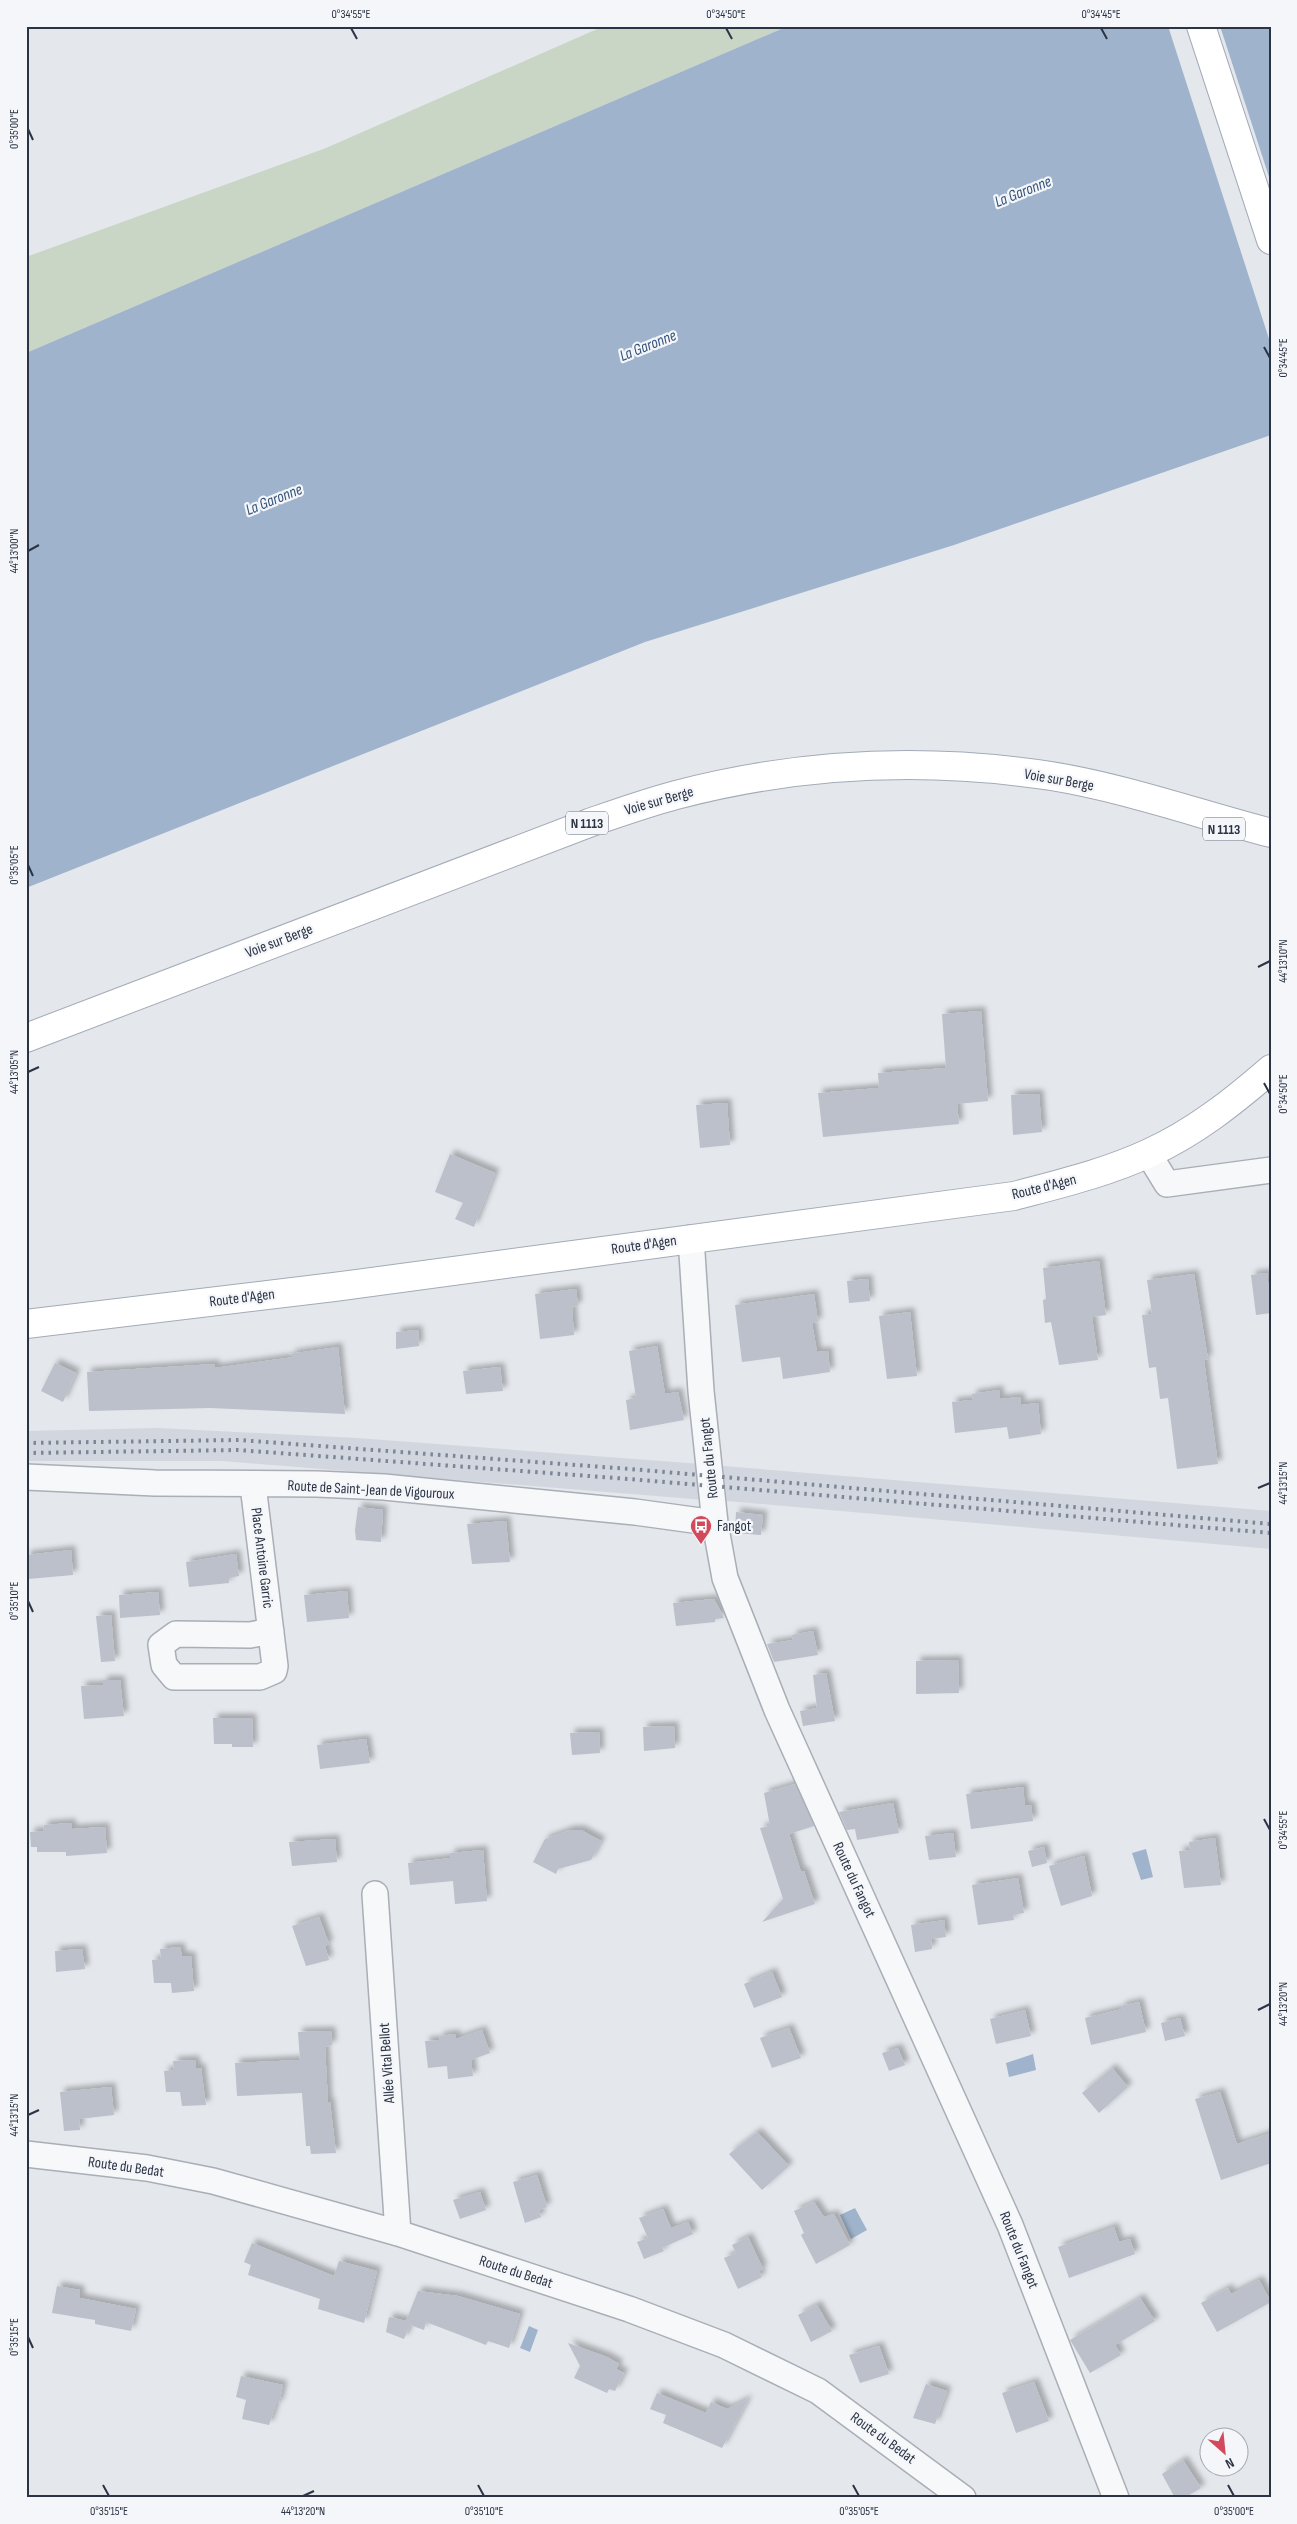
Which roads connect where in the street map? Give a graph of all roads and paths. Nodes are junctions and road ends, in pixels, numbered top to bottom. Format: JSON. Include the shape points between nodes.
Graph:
{"nodes":[{"id":1,"x":1201,"y":26,"type":"edge"},
{"id":2,"x":1271,"y":240,"type":"edge"},
{"id":3,"x":1176,"y":808,"type":"junction"},
{"id":4,"x":1271,"y":833,"type":"edge"},
{"id":5,"x":1271,"y":850,"type":"edge"},
{"id":6,"x":26,"y":1038,"type":"edge"},
{"id":7,"x":1271,"y":1069,"type":"edge"},
{"id":8,"x":1271,"y":1079,"type":"edge"},
{"id":9,"x":1240,"y":1096,"type":"junction"},
{"id":10,"x":1148,"y":1154,"type":"junction"},
{"id":11,"x":1271,"y":1170,"type":"edge"},
{"id":12,"x":692,"y":1238,"type":"junction"},
{"id":13,"x":26,"y":1324,"type":"edge"},
{"id":14,"x":26,"y":1477,"type":"edge"},
{"id":15,"x":253,"y":1485,"type":"junction"},
{"id":16,"x":715,"y":1523,"type":"junction"},
{"id":17,"x":271,"y":1631,"type":"dead end"},
{"id":18,"x":375,"y":1894,"type":"dead end"},
{"id":19,"x":26,"y":2154,"type":"edge"},
{"id":20,"x":398,"y":2233,"type":"junction"},
{"id":21,"x":963,"y":2498,"type":"edge"},
{"id":22,"x":1116,"y":2498,"type":"edge"}],
"edges":[{"from":1,"to":2,"type":"main road"},
{"from":3,"to":4,"type":"main road","number":"N 1113"},
{"from":3,"to":5,"type":"main road","number":"N 1113"},
{"from":3,"to":6,"type":"main road","name":"Voie sur Berge","number":"N 1113","via":[[1094,785],[962,767],[814,769],[716,786],[675,795],[589,823]]},
{"from":7,"to":9,"type":"main road","name":"Route d'Agen"},
{"from":8,"to":9,"type":"main road","name":"Route d'Agen"},
{"from":9,"to":10,"type":"main road","name":"Route d'Agen"},
{"from":10,"to":11,"type":"street","via":[[1168,1184]]},
{"from":10,"to":12,"type":"main road","name":"Route d'Agen","via":[[1080,1178],[1014,1196]]},
{"from":12,"to":13,"type":"main road","name":"Route d'Agen","via":[[334,1287]]},
{"from":12,"to":16,"type":"street","name":"Route du Fangot","via":[[701,1391]]},
{"from":14,"to":15,"type":"street","name":"Route de Saint-Jean de Vigouroux"},
{"from":15,"to":16,"type":"street","name":"Route de Saint-Jean de Vigouroux","via":[[384,1487]]},
{"from":15,"to":17,"type":"street","name":"Place Antoine Garric"},
{"from":16,"to":22,"type":"street","name":"Route du Fangot","via":[[725,1578],[777,1710],[1010,2226]]},
{"from":18,"to":20,"type":"street","name":"Allée Vital Bellot"},
{"from":19,"to":20,"type":"street","name":"Route du Bedat","via":[[147,2168],[213,2181]]},
{"from":20,"to":21,"type":"street","name":"Route du Bedat","via":[[629,2309],[724,2345],[818,2391]]}]}
